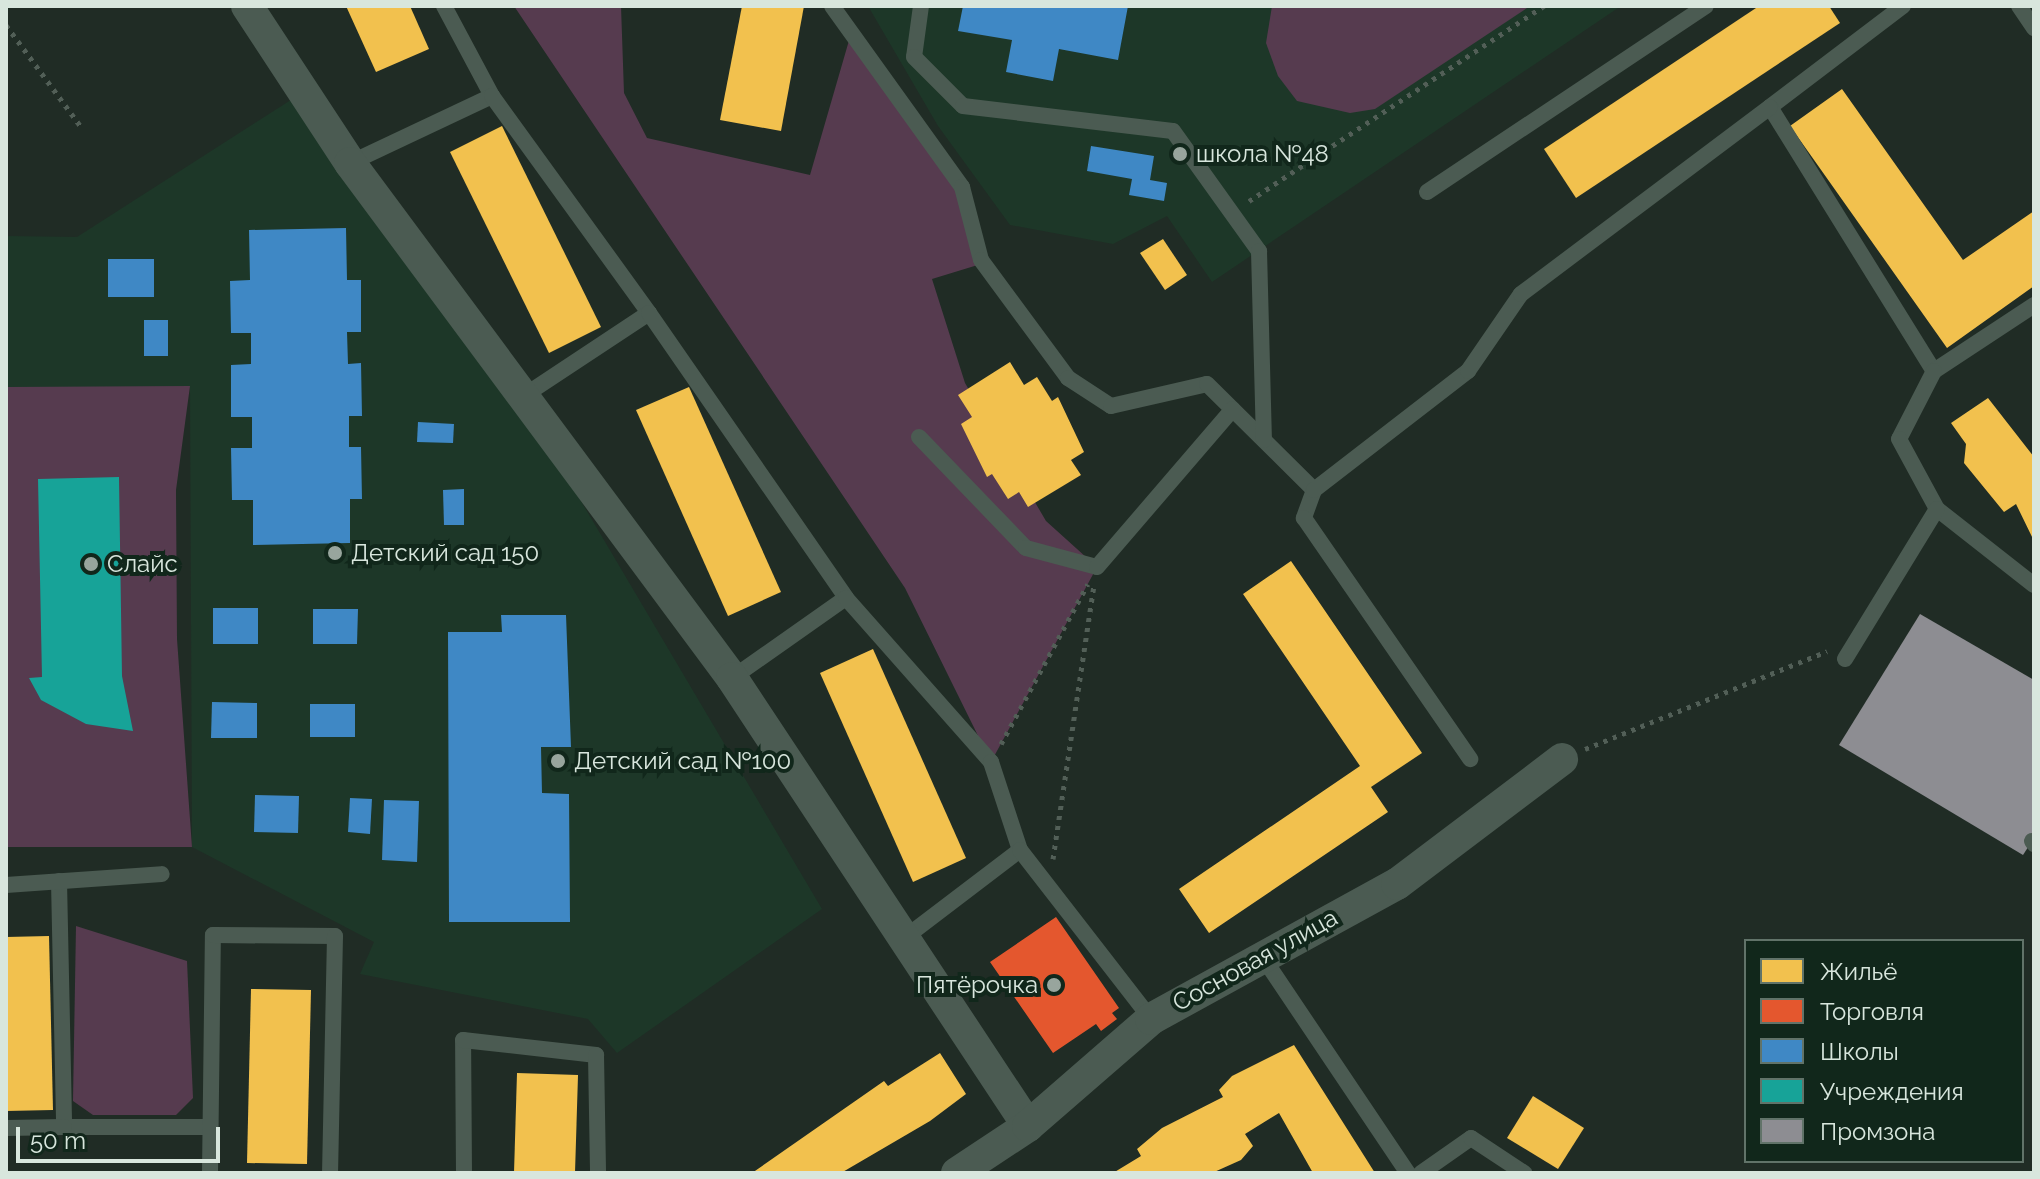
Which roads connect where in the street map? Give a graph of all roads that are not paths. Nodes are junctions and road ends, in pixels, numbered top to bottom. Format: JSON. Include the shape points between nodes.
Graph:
{"nodes":[{"id":1,"x":247,"y":6,"type":"edge"},
{"id":2,"x":444,"y":6,"type":"edge"},
{"id":3,"x":832,"y":6,"type":"edge"},
{"id":4,"x":921,"y":6,"type":"edge"},
{"id":5,"x":1706,"y":6,"type":"edge"},
{"id":6,"x":1903,"y":6,"type":"edge"},
{"id":7,"x":2019,"y":6,"type":"edge"},
{"id":8,"x":2034,"y":28,"type":"edge"},
{"id":9,"x":492,"y":96,"type":"junction"},
{"id":10,"x":1770,"y":107,"type":"junction"},
{"id":11,"x":350,"y":163,"type":"junction"},
{"id":12,"x":1427,"y":192,"type":"dead end"},
{"id":13,"x":2034,"y":305,"type":"edge"},
{"id":14,"x":649,"y":313,"type":"junction"},
{"id":15,"x":1934,"y":371,"type":"junction"},
{"id":16,"x":522,"y":397,"type":"junction"},
{"id":17,"x":1233,"y":409,"type":"junction"},
{"id":18,"x":919,"y":437,"type":"dead end"},
{"id":19,"x":1264,"y":440,"type":"junction"},
{"id":20,"x":1314,"y":490,"type":"junction"},
{"id":21,"x":1937,"y":509,"type":"junction"},
{"id":22,"x":2034,"y":585,"type":"edge"},
{"id":23,"x":846,"y":598,"type":"junction"},
{"id":24,"x":1845,"y":659,"type":"dead end"},
{"id":25,"x":732,"y":678,"type":"junction"},
{"id":26,"x":1470,"y":759,"type":"dead end"},
{"id":27,"x":1562,"y":759,"type":"road end"},
{"id":28,"x":1020,"y":850,"type":"junction"},
{"id":29,"x":162,"y":874,"type":"dead end"},
{"id":30,"x":59,"y":881,"type":"junction"},
{"id":31,"x":6,"y":885,"type":"edge"},
{"id":32,"x":902,"y":940,"type":"junction"},
{"id":33,"x":1262,"y":956,"type":"junction"},
{"id":34,"x":1151,"y":1019,"type":"junction"},
{"id":35,"x":1028,"y":1126,"type":"junction"},
{"id":36,"x":64,"y":1127,"type":"junction"},
{"id":37,"x":210,"y":1127,"type":"junction"},
{"id":38,"x":6,"y":1128,"type":"edge"},
{"id":39,"x":210,"y":1173,"type":"edge"},
{"id":40,"x":330,"y":1173,"type":"edge"},
{"id":41,"x":464,"y":1173,"type":"edge"},
{"id":42,"x":598,"y":1173,"type":"edge"},
{"id":43,"x":957,"y":1173,"type":"edge"},
{"id":44,"x":1408,"y":1173,"type":"edge"},
{"id":45,"x":1421,"y":1173,"type":"edge"},
{"id":46,"x":1524,"y":1173,"type":"edge"}],
"edges":[{"from":1,"to":11,"type":"street"},
{"from":2,"to":9,"type":"lane"},
{"from":3,"to":17,"type":"lane","via":[[962,187],[981,260],[1068,378],[1111,406],[1207,384]]},
{"from":4,"to":19,"type":"lane","via":[[914,57],[963,106],[1173,131],[1259,251]]},
{"from":5,"to":12,"type":"lane"},
{"from":6,"to":10,"type":"lane"},
{"from":7,"to":8,"type":"lane"},
{"from":9,"to":11,"type":"lane"},
{"from":9,"to":14,"type":"lane"},
{"from":10,"to":15,"type":"lane"},
{"from":10,"to":20,"type":"lane","via":[[1521,294],[1468,371]]},
{"from":11,"to":16,"type":"street"},
{"from":13,"to":15,"type":"lane"},
{"from":14,"to":16,"type":"lane"},
{"from":14,"to":23,"type":"lane"},
{"from":15,"to":21,"type":"lane","via":[[1899,439]]},
{"from":16,"to":25,"type":"street"},
{"from":17,"to":18,"type":"lane","via":[[1097,567],[1026,548]]},
{"from":17,"to":19,"type":"lane"},
{"from":19,"to":20,"type":"lane"},
{"from":20,"to":26,"type":"lane","via":[[1304,518]]},
{"from":21,"to":22,"type":"lane"},
{"from":21,"to":24,"type":"lane"},
{"from":23,"to":25,"type":"lane"},
{"from":23,"to":28,"type":"lane","via":[[991,762]]},
{"from":25,"to":32,"type":"street"},
{"from":27,"to":33,"type":"street","name":"Сосновая улица","via":[[1397,884]]},
{"from":28,"to":32,"type":"lane"},
{"from":28,"to":34,"type":"lane"},
{"from":29,"to":30,"type":"lane"},
{"from":30,"to":31,"type":"lane"},
{"from":30,"to":36,"type":"lane"},
{"from":32,"to":35,"type":"street"},
{"from":33,"to":34,"type":"street","name":"Сосновая улица"},
{"from":33,"to":44,"type":"lane"},
{"from":34,"to":35,"type":"street","name":"Сосновая улица"},
{"from":35,"to":43,"type":"street","name":"Сосновая улица"},
{"from":36,"to":37,"type":"lane"},
{"from":36,"to":38,"type":"lane"},
{"from":37,"to":39,"type":"lane"},
{"from":37,"to":40,"type":"lane","via":[[213,935],[335,936]]},
{"from":41,"to":42,"type":"lane","via":[[463,1040],[596,1055]]},
{"from":45,"to":46,"type":"lane","via":[[1471,1138]]}]}
